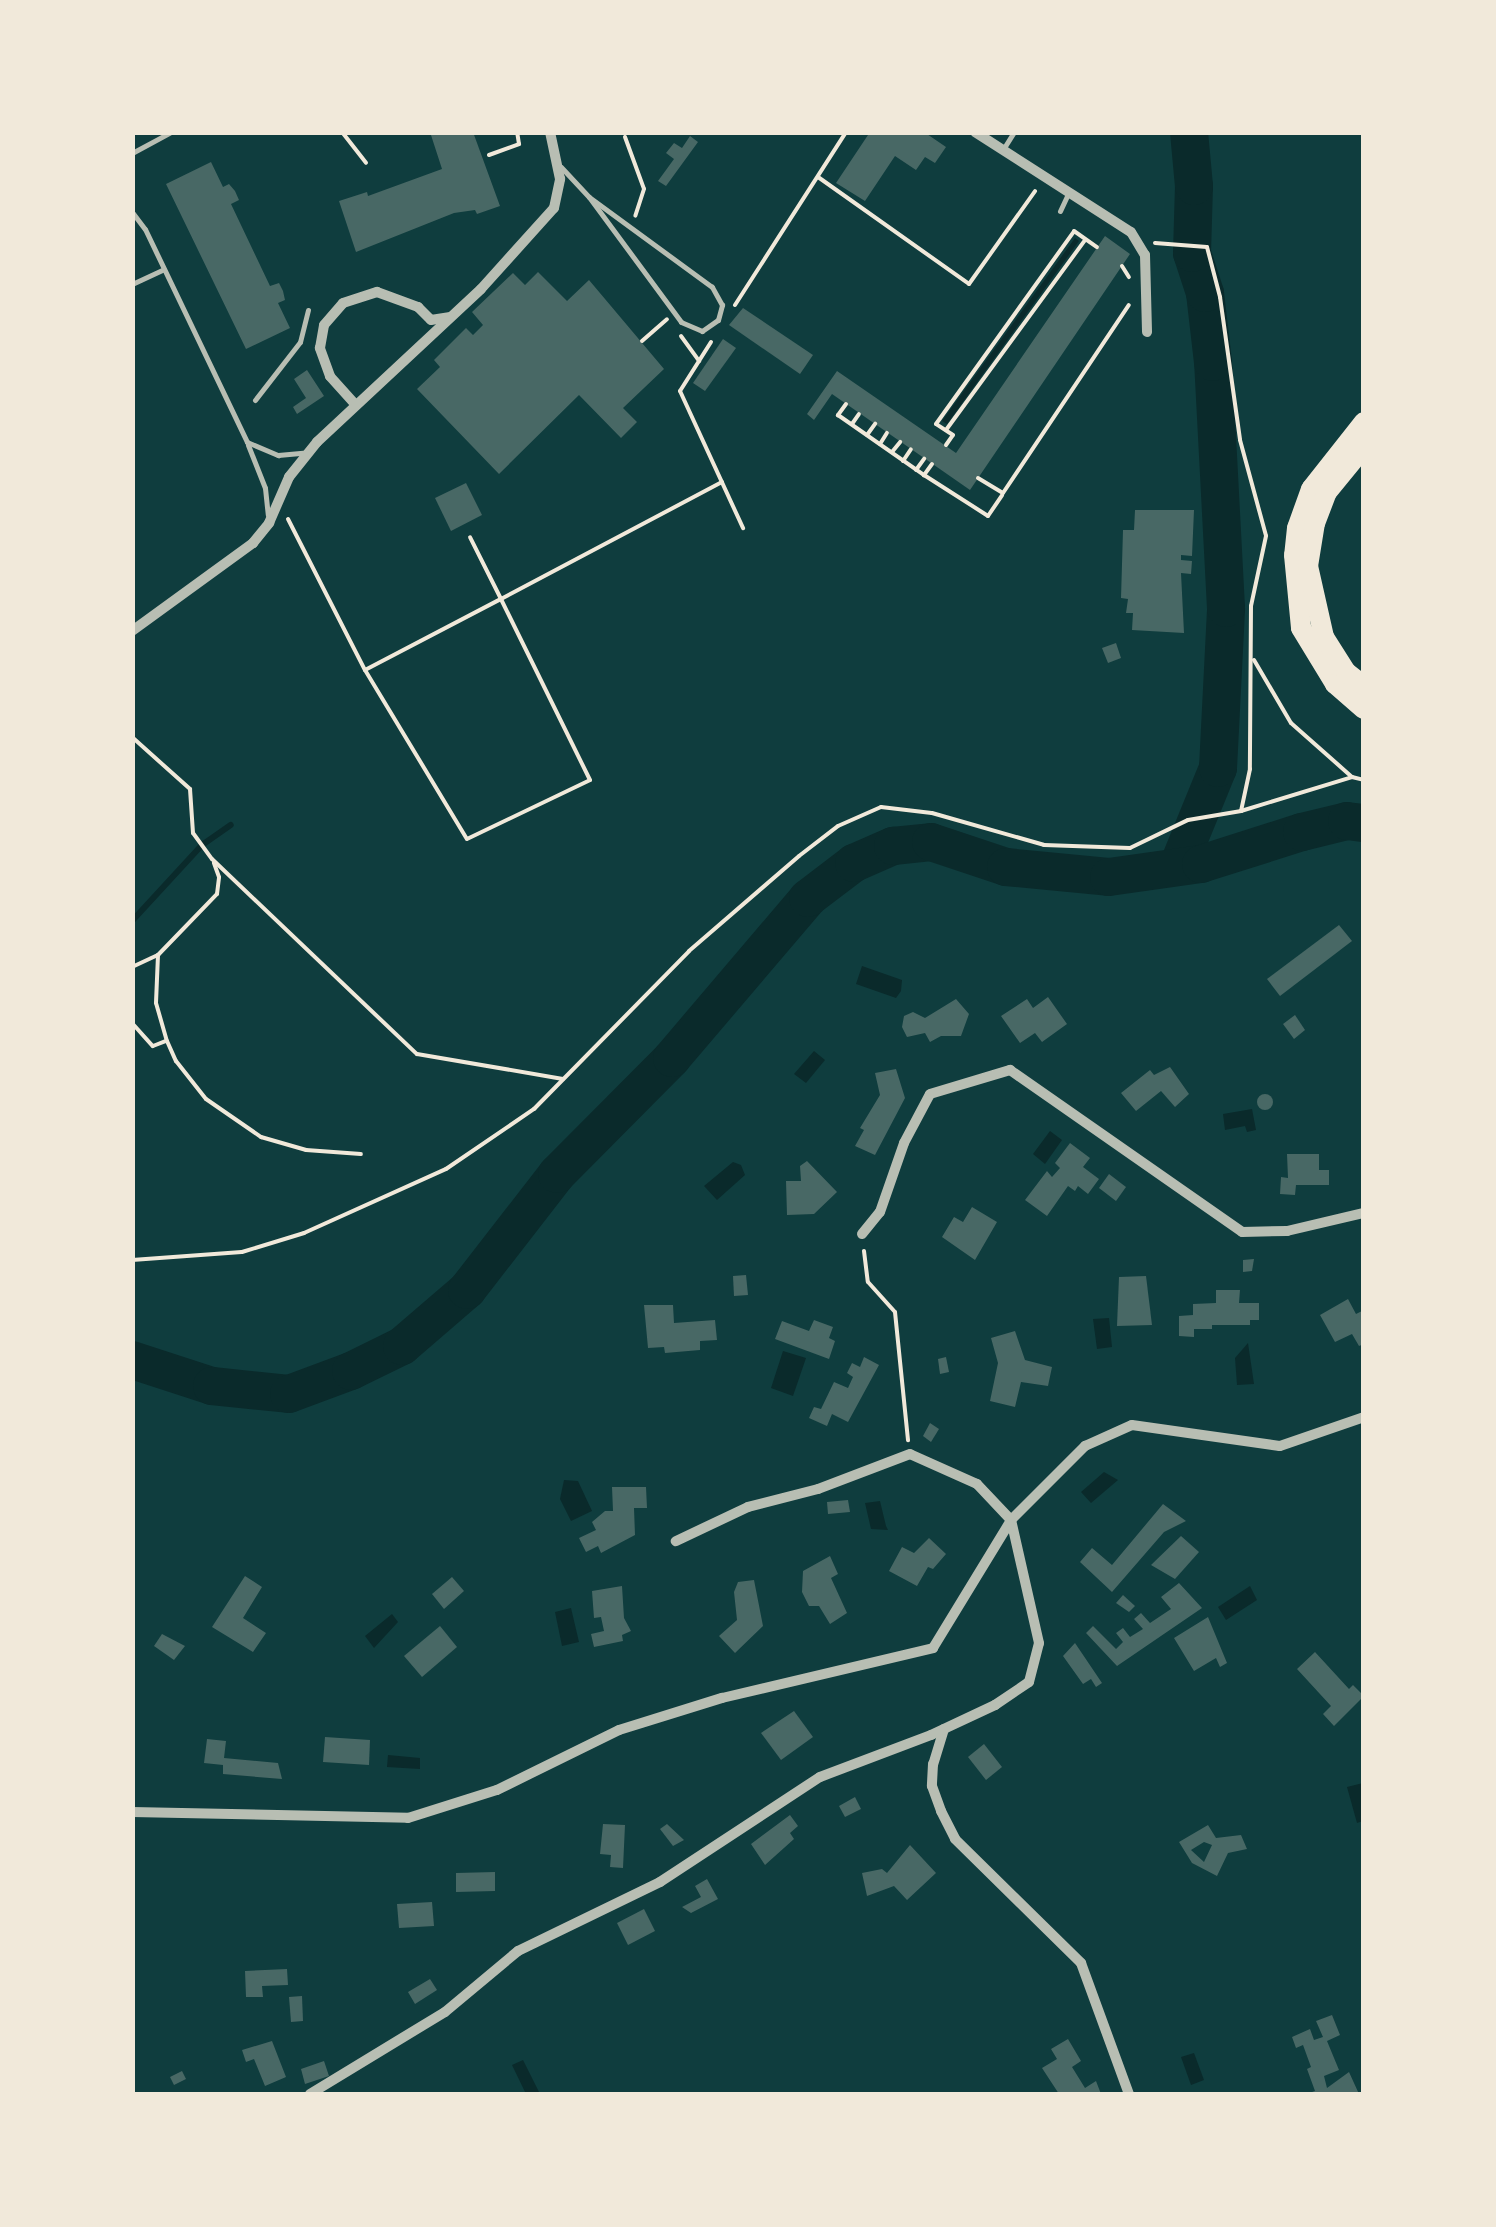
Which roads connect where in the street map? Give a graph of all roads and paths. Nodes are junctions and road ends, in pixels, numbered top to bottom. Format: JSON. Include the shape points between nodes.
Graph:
{"nodes":[{"id":1,"x":171,"y":132,"type":"edge"},
{"id":2,"x":342,"y":132,"type":"edge"},
{"id":3,"x":517,"y":132,"type":"edge"},
{"id":4,"x":550,"y":132,"type":"edge"},
{"id":5,"x":801,"y":132,"type":"edge"},
{"id":6,"x":812,"y":132,"type":"edge"},
{"id":7,"x":846,"y":132,"type":"edge"},
{"id":8,"x":975,"y":132,"type":"edge"},
{"id":9,"x":1014,"y":132,"type":"edge"},
{"id":10,"x":625,"y":137,"type":"dead end"},
{"id":11,"x":1002,"y":150,"type":"junction"},
{"id":12,"x":132,"y":153,"type":"edge"},
{"id":13,"x":490,"y":155,"type":"dead end"},
{"id":14,"x":366,"y":163,"type":"dead end"},
{"id":15,"x":558,"y":165,"type":"junction"},
{"id":16,"x":818,"y":176,"type":"junction"},
{"id":17,"x":1044,"y":179,"type":"junction"},
{"id":18,"x":1068,"y":194,"type":"junction"},
{"id":19,"x":590,"y":197,"type":"junction"},
{"id":20,"x":132,"y":212,"type":"edge"},
{"id":21,"x":1060,"y":212,"type":"dead end"},
{"id":22,"x":634,"y":220,"type":"dead end"},
{"id":23,"x":1086,"y":239,"type":"junction"},
{"id":24,"x":1167,"y":243,"type":"dead end"},
{"id":25,"x":1097,"y":247,"type":"dead end"},
{"id":26,"x":1122,"y":266,"type":"dead end"},
{"id":27,"x":164,"y":269,"type":"junction"},
{"id":28,"x":132,"y":284,"type":"edge"},
{"id":29,"x":308,"y":310,"type":"dead end"},
{"id":30,"x":729,"y":313,"type":"dead end"},
{"id":31,"x":450,"y":316,"type":"junction"},
{"id":32,"x":719,"y":329,"type":"dead end"},
{"id":33,"x":1148,"y":332,"type":"dead end"},
{"id":34,"x":642,"y":341,"type":"dead end"},
{"id":35,"x":699,"y":361,"type":"junction"},
{"id":36,"x":255,"y":400,"type":"dead end"},
{"id":37,"x":354,"y":403,"type":"junction"},
{"id":38,"x":846,"y":404,"type":"dead end"},
{"id":39,"x":859,"y":414,"type":"dead end"},
{"id":40,"x":1364,"y":422,"type":"edge"},
{"id":41,"x":852,"y":424,"type":"junction"},
{"id":42,"x":875,"y":424,"type":"dead end"},
{"id":43,"x":946,"y":430,"type":"junction"},
{"id":44,"x":887,"y":433,"type":"dead end"},
{"id":45,"x":867,"y":436,"type":"junction"},
{"id":46,"x":247,"y":442,"type":"junction"},
{"id":47,"x":900,"y":442,"type":"dead end"},
{"id":48,"x":880,"y":444,"type":"junction"},
{"id":49,"x":946,"y":446,"type":"dead end"},
{"id":50,"x":1364,"y":447,"type":"edge"},
{"id":51,"x":310,"y":450,"type":"junction"},
{"id":52,"x":911,"y":450,"type":"dead end"},
{"id":53,"x":892,"y":452,"type":"junction"},
{"id":54,"x":924,"y":458,"type":"dead end"},
{"id":55,"x":903,"y":460,"type":"junction"},
{"id":56,"x":932,"y":464,"type":"dead end"},
{"id":57,"x":916,"y":470,"type":"junction"},
{"id":58,"x":924,"y":475,"type":"junction"},
{"id":59,"x":978,"y":478,"type":"dead end"},
{"id":60,"x":722,"y":482,"type":"junction"},
{"id":61,"x":1003,"y":493,"type":"junction"},
{"id":62,"x":277,"y":498,"type":"junction"},
{"id":63,"x":269,"y":523,"type":"junction"},
{"id":64,"x":743,"y":528,"type":"dead end"},
{"id":65,"x":470,"y":536,"type":"dead end"},
{"id":66,"x":501,"y":599,"type":"junction"},
{"id":67,"x":132,"y":631,"type":"edge"},
{"id":68,"x":1252,"y":656,"type":"junction"},
{"id":69,"x":364,"y":670,"type":"junction"},
{"id":70,"x":1364,"y":686,"type":"edge"},
{"id":71,"x":1364,"y":709,"type":"edge"},
{"id":72,"x":132,"y":737,"type":"edge"},
{"id":73,"x":1352,"y":777,"type":"junction"},
{"id":74,"x":1364,"y":780,"type":"edge"},
{"id":75,"x":1241,"y":811,"type":"junction"},
{"id":76,"x":212,"y":858,"type":"junction"},
{"id":77,"x":158,"y":954,"type":"junction"},
{"id":78,"x":132,"y":966,"type":"edge"},
{"id":79,"x":132,"y":1023,"type":"edge"},
{"id":80,"x":167,"y":1040,"type":"junction"},
{"id":81,"x":563,"y":1080,"type":"junction"},
{"id":82,"x":360,"y":1154,"type":"dead end"},
{"id":83,"x":1364,"y":1213,"type":"edge"},
{"id":84,"x":862,"y":1234,"type":"joint"},
{"id":85,"x":132,"y":1260,"type":"edge"},
{"id":86,"x":1364,"y":1418,"type":"edge"},
{"id":87,"x":910,"y":1454,"type":"junction"},
{"id":88,"x":1011,"y":1520,"type":"junction"},
{"id":89,"x":676,"y":1542,"type":"dead end"},
{"id":90,"x":944,"y":1729,"type":"junction"},
{"id":91,"x":132,"y":1812,"type":"edge"},
{"id":92,"x":310,"y":2094,"type":"edge"},
{"id":93,"x":1129,"y":2094,"type":"edge"}],
"edges":[{"from":1,"to":12,"type":"lane"},
{"from":2,"to":14,"type":"path"},
{"from":3,"to":13,"type":"path","via":[[519,144]]},
{"from":4,"to":15,"type":"street"},
{"from":5,"to":6,"type":"path"},
{"from":7,"to":16,"type":"path"},
{"from":8,"to":11,"type":"street"},
{"from":9,"to":11,"type":"lane"},
{"from":10,"to":22,"type":"path","via":[[644,189]]},
{"from":11,"to":17,"type":"street"},
{"from":15,"to":19,"type":"lane"},
{"from":15,"to":31,"type":"street","via":[[554,208]]},
{"from":16,"to":17,"type":"path","via":[[969,284]]},
{"from":16,"to":30,"type":"path"},
{"from":17,"to":18,"type":"street"},
{"from":18,"to":21,"type":"lane"},
{"from":18,"to":33,"type":"street","via":[[1131,232],[1140,246]]},
{"from":19,"to":19,"type":"lane","via":[[712,287],[722,304],[718,320],[702,330],[681,322]]},
{"from":20,"to":27,"type":"lane"},
{"from":23,"to":25,"type":"path"},
{"from":23,"to":43,"type":"path"},
{"from":23,"to":43,"type":"path","via":[[1074,231],[936,424]]},
{"from":24,"to":68,"type":"path","via":[[1207,247],[1220,296],[1240,440],[1266,536],[1251,606]]},
{"from":26,"to":61,"type":"path","via":[[1131,280],[1131,302]]},
{"from":27,"to":28,"type":"lane"},
{"from":27,"to":46,"type":"lane"},
{"from":29,"to":36,"type":"lane","via":[[300,342]]},
{"from":31,"to":37,"type":"street"},
{"from":31,"to":37,"type":"street","via":[[432,320],[418,307],[378,292],[342,304],[324,325],[320,348],[330,376]]},
{"from":32,"to":35,"type":"path"},
{"from":34,"to":35,"type":"path","via":[[668,318]]},
{"from":35,"to":60,"type":"path","via":[[680,391]]},
{"from":37,"to":51,"type":"street"},
{"from":38,"to":41,"type":"path","via":[[838,415]]},
{"from":39,"to":41,"type":"path"},
{"from":40,"to":71,"type":"highway","via":[[1312,488],[1294,554],[1300,628],[1335,684]]},
{"from":41,"to":45,"type":"path"},
{"from":42,"to":45,"type":"path"},
{"from":43,"to":49,"type":"path","via":[[953,435]]},
{"from":44,"to":48,"type":"path"},
{"from":45,"to":48,"type":"path"},
{"from":46,"to":51,"type":"lane","via":[[278,454]]},
{"from":46,"to":63,"type":"lane","via":[[265,488]]},
{"from":47,"to":53,"type":"path"},
{"from":48,"to":53,"type":"path"},
{"from":50,"to":70,"type":"highway","via":[[1327,492],[1308,566],[1324,637],[1346,672]]},
{"from":51,"to":62,"type":"street"},
{"from":52,"to":55,"type":"path"},
{"from":53,"to":55,"type":"path"},
{"from":54,"to":57,"type":"path"},
{"from":55,"to":57,"type":"path"},
{"from":56,"to":58,"type":"path"},
{"from":57,"to":58,"type":"path"},
{"from":58,"to":61,"type":"path","via":[[988,516]]},
{"from":59,"to":61,"type":"path"},
{"from":60,"to":64,"type":"path"},
{"from":60,"to":66,"type":"path"},
{"from":62,"to":63,"type":"street"},
{"from":62,"to":69,"type":"path"},
{"from":63,"to":67,"type":"street","via":[[254,543]]},
{"from":65,"to":66,"type":"path"},
{"from":66,"to":69,"type":"path"},
{"from":66,"to":69,"type":"path","via":[[590,780],[466,839]]},
{"from":68,"to":73,"type":"path","via":[[1291,722]]},
{"from":68,"to":75,"type":"path","via":[[1250,769]]},
{"from":72,"to":76,"type":"path","via":[[190,789],[193,833]]},
{"from":73,"to":74,"type":"path"},
{"from":73,"to":75,"type":"path"},
{"from":75,"to":81,"type":"path","via":[[1188,820],[1130,848],[1044,845],[932,813],[881,807],[838,826],[688,951]]},
{"from":76,"to":77,"type":"path","via":[[216,894]]},
{"from":76,"to":81,"type":"path","via":[[417,1054]]},
{"from":77,"to":78,"type":"path"},
{"from":77,"to":80,"type":"path","via":[[154,980]]},
{"from":79,"to":80,"type":"path","via":[[153,1046]]},
{"from":80,"to":82,"type":"path","via":[[206,1099],[242,1126],[306,1150]]},
{"from":81,"to":85,"type":"path","via":[[534,1109],[446,1169],[304,1234],[242,1252]]},
{"from":83,"to":84,"type":"street","via":[[1287,1231],[1242,1232],[1010,1070],[930,1094],[904,1142],[880,1212]]},
{"from":84,"to":87,"type":"path","via":[[868,1282],[895,1312]]},
{"from":86,"to":88,"type":"street","via":[[1280,1446],[1132,1425],[1085,1446]]},
{"from":87,"to":88,"type":"street","via":[[977,1484]]},
{"from":87,"to":89,"type":"street","via":[[818,1490],[748,1508]]},
{"from":88,"to":90,"type":"street","via":[[1039,1643],[1029,1682]]},
{"from":88,"to":91,"type":"street","via":[[933,1648],[619,1730],[497,1790],[408,1818]]},
{"from":90,"to":92,"type":"street","via":[[820,1777],[660,1882],[518,1951],[445,2012]]},
{"from":90,"to":93,"type":"street","via":[[932,1775],[941,1811],[955,1838],[1081,1963]]}]}
